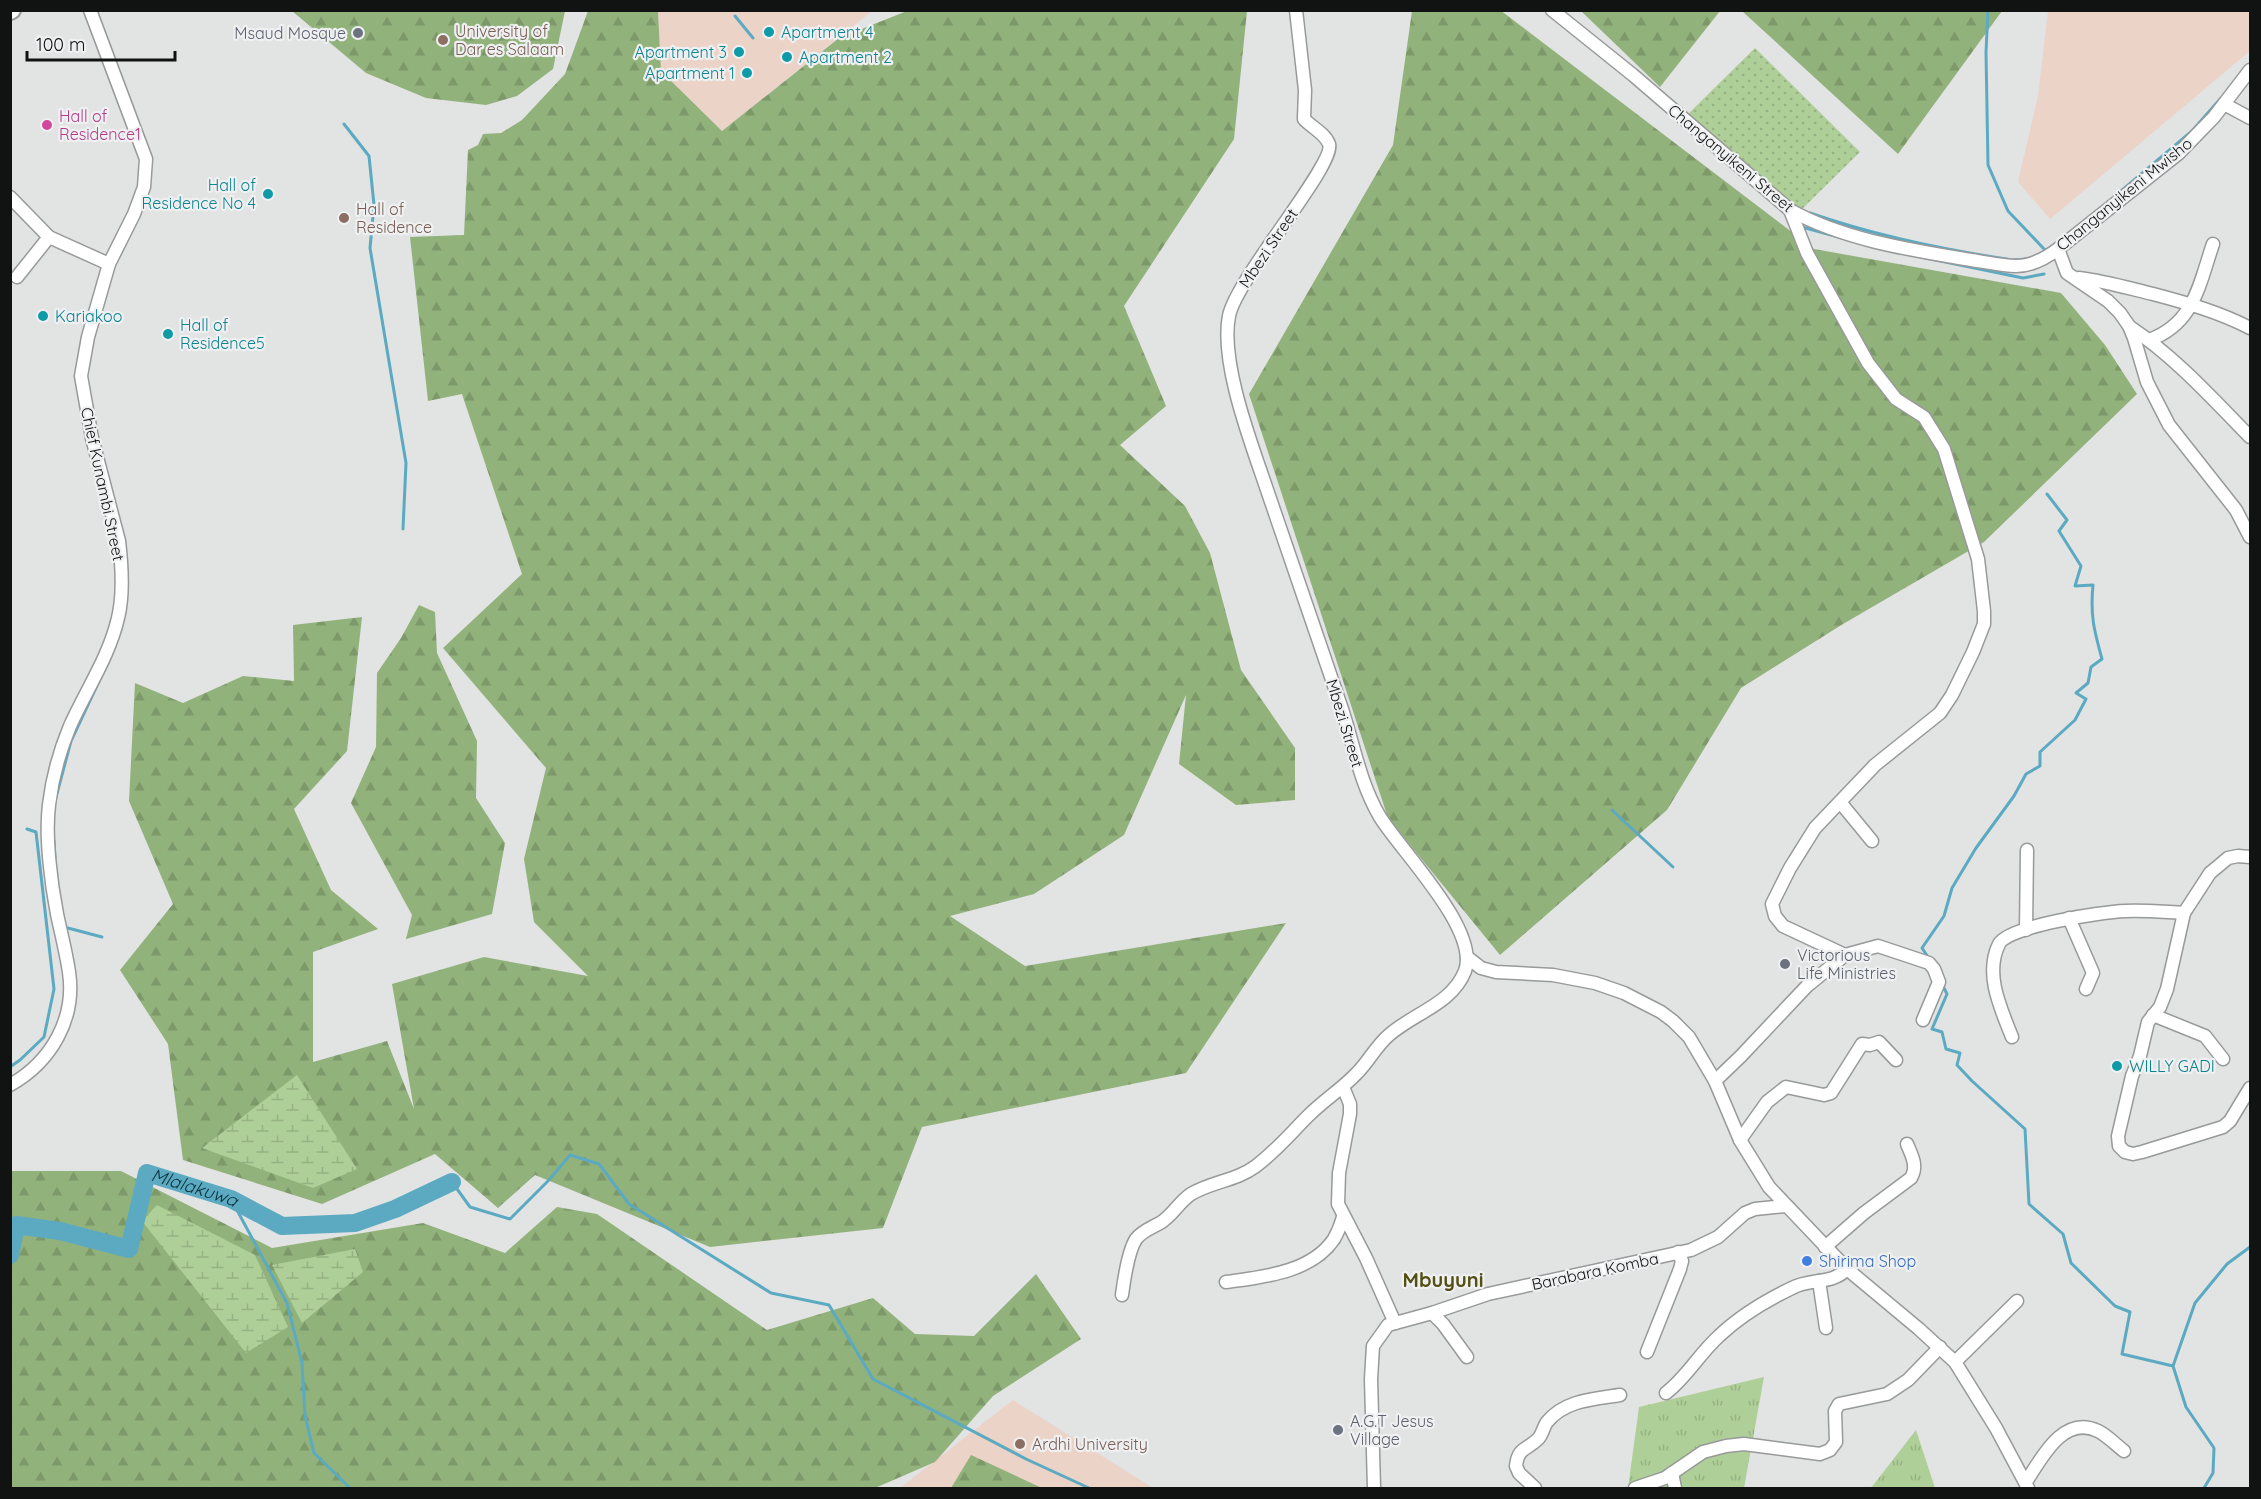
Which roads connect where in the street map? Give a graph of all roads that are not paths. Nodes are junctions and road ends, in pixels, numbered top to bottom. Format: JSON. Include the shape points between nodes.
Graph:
{"nodes":[{"id":1,"x":90,"y":10,"type":"edge"},
{"id":2,"x":1296,"y":10,"type":"edge"},
{"id":3,"x":1552,"y":10,"type":"edge"},
{"id":4,"x":2250,"y":70,"type":"edge"},
{"id":5,"x":2224,"y":104,"type":"junction"},
{"id":6,"x":2250,"y":118,"type":"edge"},
{"id":7,"x":10,"y":197,"type":"edge"},
{"id":8,"x":1790,"y":210,"type":"junction"},
{"id":9,"x":49,"y":237,"type":"junction"},
{"id":10,"x":2213,"y":244,"type":"dead end"},
{"id":11,"x":2058,"y":249,"type":"junction"},
{"id":12,"x":2042,"y":260,"type":"joint"},
{"id":13,"x":109,"y":264,"type":"junction"},
{"id":14,"x":17,"y":277,"type":"dead end"},
{"id":15,"x":2072,"y":277,"type":"junction"},
{"id":16,"x":2192,"y":304,"type":"junction"},
{"id":17,"x":2129,"y":326,"type":"junction"},
{"id":18,"x":2250,"y":328,"type":"edge"},
{"id":19,"x":2149,"y":340,"type":"junction"},
{"id":20,"x":2250,"y":437,"type":"edge"},
{"id":21,"x":2250,"y":537,"type":"edge"},
{"id":22,"x":1840,"y":802,"type":"junction"},
{"id":23,"x":1872,"y":841,"type":"dead end"},
{"id":24,"x":2027,"y":850,"type":"dead end"},
{"id":25,"x":2250,"y":857,"type":"edge"},
{"id":26,"x":2184,"y":913,"type":"junction"},
{"id":27,"x":2069,"y":918,"type":"junction"},
{"id":28,"x":2026,"y":930,"type":"junction"},
{"id":29,"x":1845,"y":955,"type":"junction"},
{"id":30,"x":1467,"y":957,"type":"junction"},
{"id":31,"x":2086,"y":989,"type":"dead end"},
{"id":32,"x":2152,"y":1015,"type":"junction"},
{"id":33,"x":1923,"y":1020,"type":"dead end"},
{"id":34,"x":2012,"y":1037,"type":"dead end"},
{"id":35,"x":2223,"y":1059,"type":"dead end"},
{"id":36,"x":1896,"y":1060,"type":"dead end"},
{"id":37,"x":1715,"y":1081,"type":"junction"},
{"id":38,"x":10,"y":1085,"type":"edge"},
{"id":39,"x":1343,"y":1086,"type":"junction"},
{"id":40,"x":2250,"y":1088,"type":"edge"},
{"id":41,"x":1740,"y":1140,"type":"junction"},
{"id":42,"x":1906,"y":1144,"type":"dead end"},
{"id":43,"x":1786,"y":1206,"type":"junction"},
{"id":44,"x":1343,"y":1217,"type":"junction"},
{"id":45,"x":1825,"y":1247,"type":"junction"},
{"id":46,"x":1678,"y":1252,"type":"junction"},
{"id":47,"x":1847,"y":1269,"type":"junction"},
{"id":48,"x":1818,"y":1281,"type":"junction"},
{"id":49,"x":1226,"y":1282,"type":"dead end"},
{"id":50,"x":1122,"y":1295,"type":"dead end"},
{"id":51,"x":2017,"y":1301,"type":"dead end"},
{"id":52,"x":1432,"y":1313,"type":"junction"},
{"id":53,"x":1395,"y":1323,"type":"junction"},
{"id":54,"x":1826,"y":1328,"type":"dead end"},
{"id":55,"x":1940,"y":1347,"type":"junction"},
{"id":56,"x":1647,"y":1352,"type":"dead end"},
{"id":57,"x":1467,"y":1357,"type":"dead end"},
{"id":58,"x":1955,"y":1362,"type":"junction"},
{"id":59,"x":1666,"y":1393,"type":"dead end"},
{"id":60,"x":1620,"y":1395,"type":"dead end"},
{"id":61,"x":2124,"y":1451,"type":"dead end"},
{"id":62,"x":1672,"y":1473,"type":"junction"},
{"id":63,"x":2027,"y":1485,"type":"edge"},
{"id":64,"x":1374,"y":1488,"type":"edge"},
{"id":65,"x":1535,"y":1488,"type":"edge"},
{"id":66,"x":1635,"y":1488,"type":"edge"},
{"id":67,"x":1674,"y":1488,"type":"edge"}],
"edges":[{"from":1,"to":13,"type":"street","name":"Chief Kunambi Street","via":[[146,159],[144,187]]},
{"from":2,"to":30,"type":"street","name":"Mbezi Street","via":[[1305,90],[1304,118],[1323,135],[1330,152],[1235,298],[1227,335],[1231,366],[1263,480],[1366,791],[1383,821],[1450,912]]},
{"from":3,"to":8,"type":"street","name":"Changanyikeni Street"},
{"from":4,"to":5,"type":"street","name":"Changanyikeni Mwisho"},
{"from":5,"to":6,"type":"street"},
{"from":5,"to":11,"type":"street","name":"Changanyikeni Mwisho","via":[[2179,153]]},
{"from":7,"to":9,"type":"street"},
{"from":8,"to":12,"type":"street","name":"Changanyikeni Street","via":[[1864,238],[1941,255],[2018,266]]},
{"from":8,"to":22,"type":"street","via":[[1807,253],[1868,363],[1896,399],[1924,417],[1944,449],[1978,559],[1984,611],[1984,624],[1973,652],[1940,713],[1875,765]]},
{"from":9,"to":13,"type":"street"},
{"from":9,"to":14,"type":"street"},
{"from":10,"to":16,"type":"street"},
{"from":11,"to":12,"type":"street","name":"Changanyikeni Mwisho"},
{"from":11,"to":15,"type":"street","via":[[2063,268]]},
{"from":13,"to":38,"type":"street","name":"Chief Kunambi Street","via":[[81,376],[121,558],[120,604],[106,655],[62,748],[49,805],[52,885],[69,972],[66,1017],[52,1049],[22,1079]]},
{"from":15,"to":16,"type":"street"},
{"from":15,"to":17,"type":"street","via":[[2108,302]]},
{"from":16,"to":18,"type":"street"},
{"from":16,"to":19,"type":"street","via":[[2174,328]]},
{"from":17,"to":19,"type":"street"},
{"from":17,"to":21,"type":"street","via":[[2147,382],[2169,425],[2236,510]]},
{"from":19,"to":20,"type":"street","via":[[2217,401]]},
{"from":22,"to":23,"type":"street"},
{"from":22,"to":29,"type":"street","via":[[1815,828],[1772,904],[1783,926]]},
{"from":24,"to":28,"type":"street"},
{"from":25,"to":26,"type":"street","via":[[2228,858],[2210,873]]},
{"from":26,"to":27,"type":"street","via":[[2126,911]]},
{"from":26,"to":32,"type":"street","via":[[2164,999]]},
{"from":27,"to":28,"type":"street"},
{"from":27,"to":31,"type":"street","via":[[2093,973]]},
{"from":28,"to":34,"type":"street","via":[[2002,940],[1994,960],[1996,996]]},
{"from":29,"to":33,"type":"street","via":[[1878,946],[1929,963],[1939,982]]},
{"from":29,"to":37,"type":"street","via":[[1808,986]]},
{"from":30,"to":37,"type":"street","via":[[1481,968],[1496,972],[1553,975],[1595,983],[1661,1011],[1689,1037]]},
{"from":30,"to":39,"type":"street","via":[[1465,970],[1444,1000],[1390,1033]]},
{"from":32,"to":35,"type":"street","via":[[2205,1036]]},
{"from":32,"to":40,"type":"street","via":[[2118,1136],[2122,1150],[2142,1152],[2223,1127]]},
{"from":36,"to":41,"type":"street","via":[[1879,1042],[1862,1044],[1832,1093],[1824,1095],[1786,1087],[1767,1102]]},
{"from":37,"to":41,"type":"street"},
{"from":39,"to":44,"type":"street","via":[[1350,1104],[1337,1188]]},
{"from":39,"to":50,"type":"street","via":[[1253,1168],[1240,1177],[1218,1182],[1187,1197],[1165,1219],[1138,1236]]},
{"from":41,"to":43,"type":"street","via":[[1769,1187]]},
{"from":42,"to":45,"type":"street","via":[[1914,1160],[1911,1178]]},
{"from":43,"to":45,"type":"street"},
{"from":43,"to":46,"type":"street","name":"Barabara Komba","via":[[1745,1213],[1718,1237]]},
{"from":44,"to":49,"type":"street","via":[[1334,1239],[1308,1261],[1272,1275]]},
{"from":44,"to":53,"type":"street"},
{"from":45,"to":47,"type":"street"},
{"from":46,"to":52,"type":"street","name":"Barabara Komba","via":[[1488,1294]]},
{"from":46,"to":56,"type":"street","via":[[1680,1269]]},
{"from":47,"to":48,"type":"street","via":[[1837,1278]]},
{"from":47,"to":55,"type":"street"},
{"from":48,"to":54,"type":"street"},
{"from":48,"to":59,"type":"street","via":[[1792,1287],[1732,1325]]},
{"from":51,"to":58,"type":"street"},
{"from":52,"to":53,"type":"street","name":"Barabara Komba"},
{"from":52,"to":57,"type":"street"},
{"from":53,"to":64,"type":"street","via":[[1373,1346]]},
{"from":55,"to":58,"type":"street"},
{"from":55,"to":62,"type":"street","via":[[1887,1395],[1839,1404],[1835,1411],[1836,1442],[1828,1452],[1737,1444],[1703,1452]]},
{"from":58,"to":63,"type":"street"},
{"from":60,"to":65,"type":"street","via":[[1569,1406],[1547,1422],[1537,1440],[1522,1449],[1516,1466]]},
{"from":61,"to":63,"type":"street","via":[[2097,1431],[2072,1430],[2047,1448]]},
{"from":62,"to":66,"type":"street"},
{"from":62,"to":67,"type":"street"}]}
